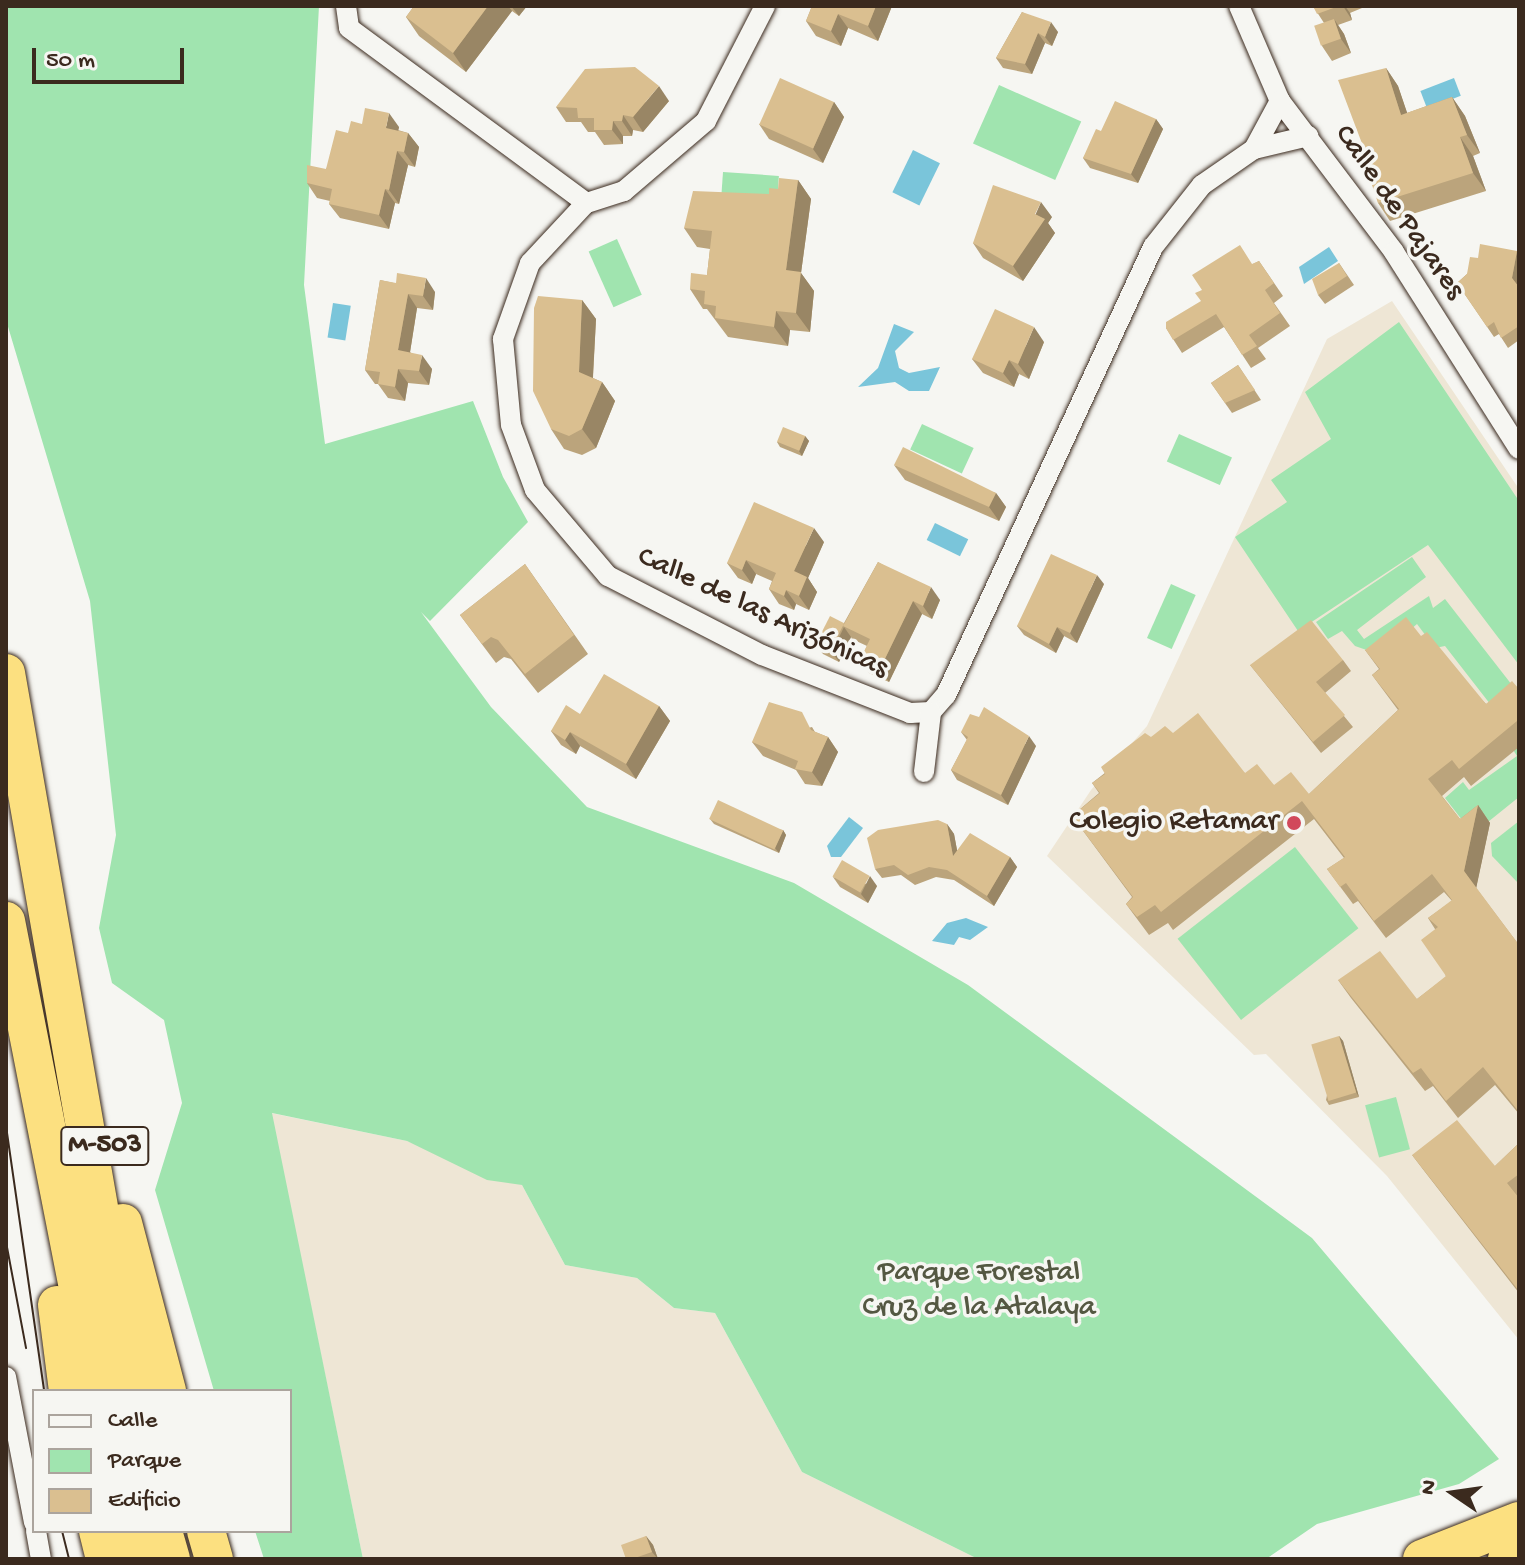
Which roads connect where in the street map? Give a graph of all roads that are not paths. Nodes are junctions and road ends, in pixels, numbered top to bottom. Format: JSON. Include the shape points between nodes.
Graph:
{"nodes":[{"id":1,"x":346,"y":6,"type":"edge"},
{"id":2,"x":765,"y":6,"type":"edge"},
{"id":3,"x":1239,"y":6,"type":"edge"},
{"id":4,"x":1280,"y":101,"type":"junction"},
{"id":5,"x":1308,"y":136,"type":"junction"},
{"id":6,"x":1254,"y":149,"type":"junction"},
{"id":7,"x":586,"y":203,"type":"junction"},
{"id":8,"x":1519,"y":449,"type":"edge"},
{"id":9,"x":6,"y":673,"type":"edge"},
{"id":10,"x":931,"y":712,"type":"junction"},
{"id":11,"x":924,"y":772,"type":"dead end"},
{"id":12,"x":47,"y":900,"type":"junction"},
{"id":13,"x":6,"y":921,"type":"edge"},
{"id":14,"x":6,"y":937,"type":"edge"},
{"id":15,"x":6,"y":1377,"type":"edge"},
{"id":16,"x":68,"y":1389,"type":"edge"},
{"id":17,"x":98,"y":1389,"type":"edge"},
{"id":18,"x":131,"y":1389,"type":"edge"},
{"id":19,"x":167,"y":1389,"type":"edge"},
{"id":20,"x":32,"y":1512,"type":"edge"},
{"id":21,"x":1519,"y":1521,"type":"edge"},
{"id":22,"x":36,"y":1533,"type":"edge"},
{"id":23,"x":98,"y":1533,"type":"edge"},
{"id":24,"x":130,"y":1533,"type":"edge"},
{"id":25,"x":164,"y":1533,"type":"edge"},
{"id":26,"x":207,"y":1533,"type":"edge"},
{"id":27,"x":1519,"y":1554,"type":"edge"},
{"id":28,"x":41,"y":1559,"type":"edge"},
{"id":29,"x":105,"y":1559,"type":"edge"},
{"id":30,"x":137,"y":1559,"type":"edge"},
{"id":31,"x":171,"y":1559,"type":"edge"},
{"id":32,"x":214,"y":1559,"type":"edge"},
{"id":33,"x":1422,"y":1559,"type":"edge"},
{"id":34,"x":1507,"y":1559,"type":"edge"}],
"edges":[{"from":1,"to":7,"type":"street","via":[[349,28]]},
{"from":2,"to":7,"type":"street","name":"Calle de las Arizónicas","via":[[706,121],[624,191]]},
{"from":3,"to":4,"type":"street","name":"Calle de Pajares"},
{"from":4,"to":5,"type":"street","name":"Calle de Pajares"},
{"from":4,"to":6,"type":"street"},
{"from":5,"to":6,"type":"street"},
{"from":5,"to":8,"type":"street","name":"Calle de Pajares","via":[[1394,252]]},
{"from":6,"to":10,"type":"street","via":[[1202,185],[1153,247],[946,695]]},
{"from":7,"to":10,"type":"street","name":"Calle de las Arizónicas","via":[[530,263],[503,339],[511,425],[535,490],[608,576],[762,655],[885,705]]},
{"from":9,"to":12,"type":"highway","number":"M-503"},
{"from":10,"to":11,"type":"street"},
{"from":12,"to":18,"type":"highway","number":"M-503"},
{"from":12,"to":19,"type":"highway","number":"M-503"},
{"from":13,"to":17,"type":"highway","number":"M-503"},
{"from":14,"to":16,"type":"highway","number":"M-503"},
{"from":15,"to":20,"type":"street"},
{"from":21,"to":33,"type":"highway"},
{"from":22,"to":28,"type":"street"},
{"from":23,"to":29,"type":"highway"},
{"from":24,"to":30,"type":"highway"},
{"from":25,"to":31,"type":"highway"},
{"from":26,"to":32,"type":"highway"},
{"from":27,"to":34,"type":"highway"}]}
